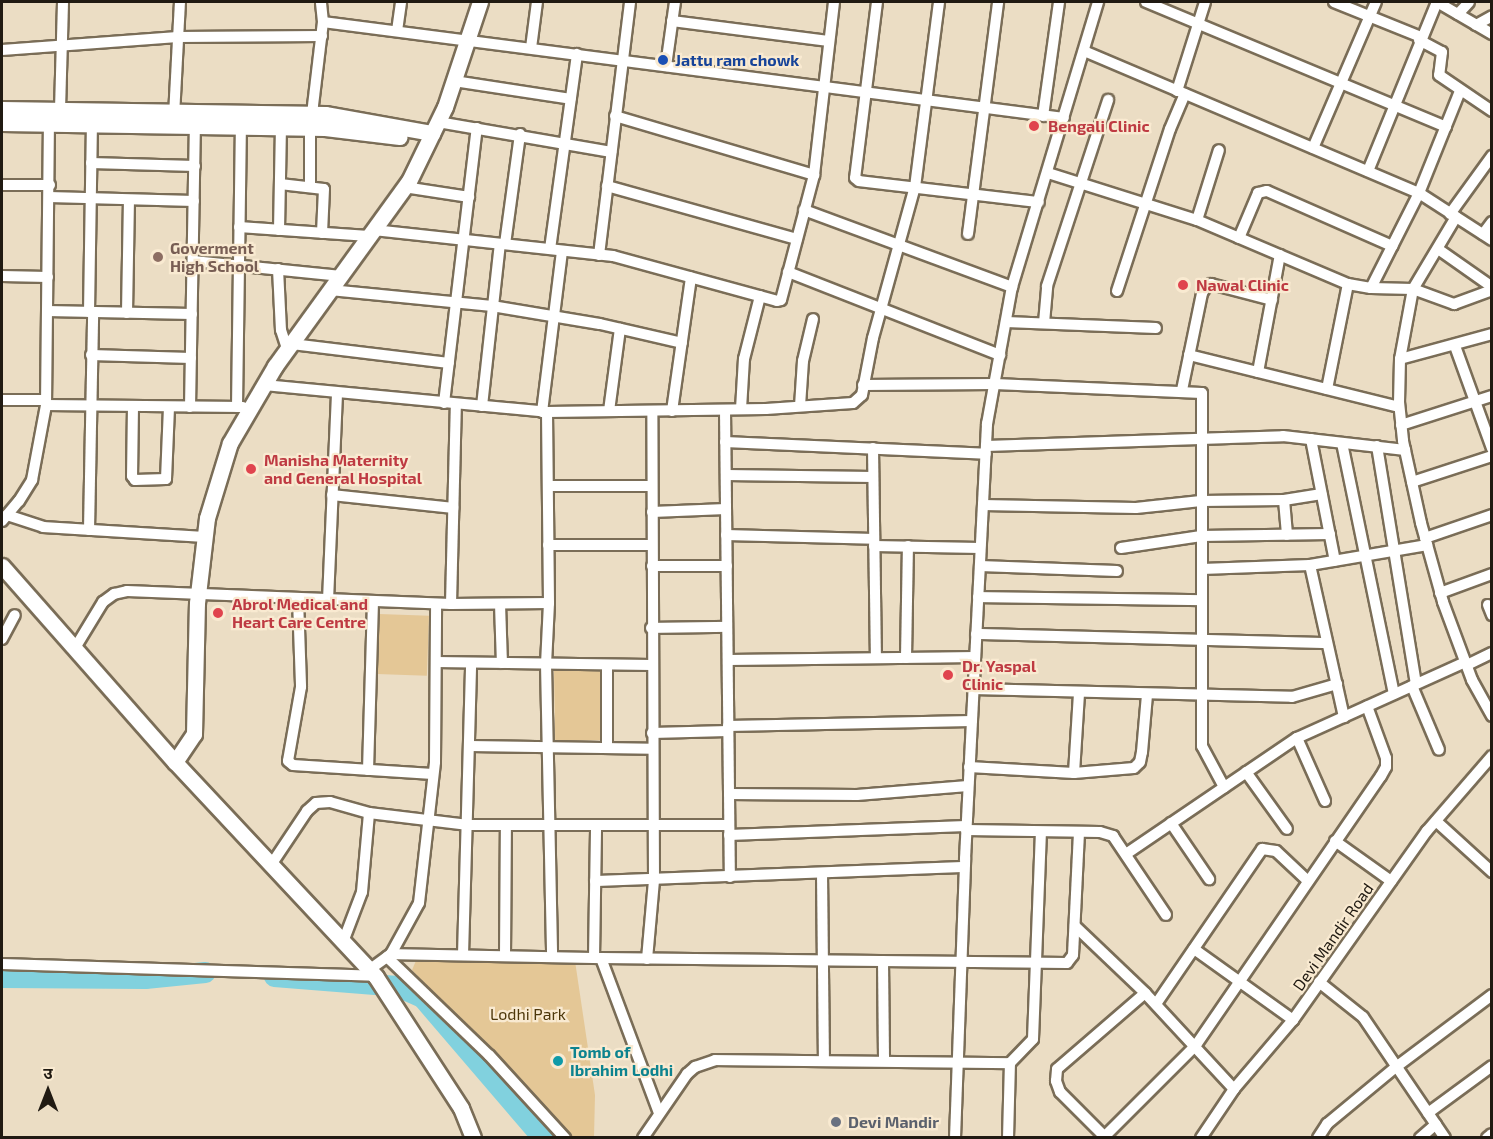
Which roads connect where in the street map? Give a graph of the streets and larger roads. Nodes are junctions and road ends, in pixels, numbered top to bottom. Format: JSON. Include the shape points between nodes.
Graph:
{"nodes":[{"id":1,"x":63,"y":2,"type":"edge"},
{"id":2,"x":180,"y":2,"type":"edge"},
{"id":3,"x":321,"y":2,"type":"edge"},
{"id":4,"x":400,"y":2,"type":"edge"},
{"id":5,"x":480,"y":2,"type":"edge"},
{"id":6,"x":537,"y":2,"type":"edge"},
{"id":7,"x":630,"y":2,"type":"edge"},
{"id":8,"x":675,"y":2,"type":"edge"},
{"id":9,"x":834,"y":2,"type":"edge"},
{"id":10,"x":877,"y":2,"type":"edge"},
{"id":11,"x":939,"y":2,"type":"edge"},
{"id":12,"x":998,"y":2,"type":"edge"},
{"id":13,"x":1059,"y":2,"type":"edge"},
{"id":14,"x":1098,"y":2,"type":"edge"},
{"id":15,"x":1146,"y":2,"type":"edge"},
{"id":16,"x":1205,"y":2,"type":"edge"},
{"id":17,"x":1334,"y":2,"type":"edge"},
{"id":18,"x":1376,"y":2,"type":"edge"},
{"id":19,"x":1437,"y":2,"type":"edge"},
{"id":20,"x":1469,"y":2,"type":"edge"},
{"id":21,"x":1458,"y":14,"type":"junction"},
{"id":22,"x":1369,"y":16,"type":"junction"},
{"id":23,"x":1491,"y":16,"type":"edge"},
{"id":24,"x":672,"y":21,"type":"junction"},
{"id":25,"x":323,"y":22,"type":"junction"},
{"id":26,"x":1198,"y":23,"type":"junction"},
{"id":27,"x":1476,"y":25,"type":"junction"},
{"id":28,"x":397,"y":31,"type":"junction"},
{"id":29,"x":1491,"y":34,"type":"edge"},
{"id":30,"x":322,"y":36,"type":"junction"},
{"id":31,"x":178,"y":37,"type":"junction"},
{"id":32,"x":468,"y":39,"type":"junction"},
{"id":33,"x":1420,"y":39,"type":"junction"},
{"id":34,"x":828,"y":41,"type":"junction"},
{"id":35,"x":62,"y":47,"type":"junction"},
{"id":36,"x":531,"y":48,"type":"junction"},
{"id":37,"x":2,"y":50,"type":"edge"},
{"id":38,"x":1084,"y":51,"type":"junction"},
{"id":39,"x":577,"y":54,"type":"junction"},
{"id":40,"x":622,"y":60,"type":"junction"},
{"id":41,"x":666,"y":66,"type":"junction"},
{"id":42,"x":454,"y":81,"type":"junction"},
{"id":43,"x":1341,"y":84,"type":"junction"},
{"id":44,"x":823,"y":87,"type":"junction"},
{"id":45,"x":1460,"y":91,"type":"junction"},
{"id":46,"x":864,"y":92,"type":"junction"},
{"id":47,"x":1181,"y":92,"type":"junction"},
{"id":48,"x":571,"y":99,"type":"junction"},
{"id":49,"x":926,"y":100,"type":"junction"},
{"id":50,"x":1108,"y":100,"type":"dead end"},
{"id":51,"x":1393,"y":106,"type":"junction"},
{"id":52,"x":985,"y":108,"type":"junction"},
{"id":53,"x":2,"y":110,"type":"edge"},
{"id":54,"x":1491,"y":111,"type":"edge"},
{"id":55,"x":53,"y":115,"type":"junction"},
{"id":56,"x":615,"y":116,"type":"junction"},
{"id":57,"x":1043,"y":116,"type":"junction"},
{"id":58,"x":1064,"y":118,"type":"junction"},
{"id":59,"x":174,"y":119,"type":"junction"},
{"id":60,"x":311,"y":121,"type":"junction"},
{"id":61,"x":2,"y":123,"type":"edge"},
{"id":62,"x":92,"y":124,"type":"junction"},
{"id":63,"x":195,"y":126,"type":"junction"},
{"id":64,"x":241,"y":126,"type":"junction"},
{"id":65,"x":281,"y":127,"type":"junction"},
{"id":66,"x":1446,"y":127,"type":"junction"},
{"id":67,"x":477,"y":128,"type":"junction"},
{"id":68,"x":433,"y":133,"type":"junction"},
{"id":69,"x":520,"y":134,"type":"junction"},
{"id":70,"x":565,"y":143,"type":"junction"},
{"id":71,"x":1313,"y":148,"type":"junction"},
{"id":72,"x":1218,"y":150,"type":"dead end"},
{"id":73,"x":611,"y":152,"type":"junction"},
{"id":74,"x":1491,"y":156,"type":"edge"},
{"id":75,"x":92,"y":163,"type":"junction"},
{"id":76,"x":195,"y":166,"type":"junction"},
{"id":77,"x":1368,"y":171,"type":"junction"},
{"id":78,"x":1048,"y":173,"type":"junction"},
{"id":79,"x":814,"y":175,"type":"junction"},
{"id":80,"x":280,"y":184,"type":"junction"},
{"id":81,"x":1081,"y":184,"type":"junction"},
{"id":82,"x":2,"y":185,"type":"edge"},
{"id":83,"x":50,"y":185,"type":"junction"},
{"id":84,"x":607,"y":186,"type":"junction"},
{"id":85,"x":310,"y":187,"type":"junction"},
{"id":86,"x":404,"y":187,"type":"junction"},
{"id":87,"x":915,"y":187,"type":"junction"},
{"id":88,"x":1419,"y":193,"type":"junction"},
{"id":89,"x":973,"y":194,"type":"junction"},
{"id":90,"x":49,"y":198,"type":"junction"},
{"id":91,"x":91,"y":198,"type":"junction"},
{"id":92,"x":469,"y":198,"type":"junction"},
{"id":93,"x":129,"y":200,"type":"junction"},
{"id":94,"x":194,"y":201,"type":"junction"},
{"id":95,"x":1039,"y":202,"type":"junction"},
{"id":96,"x":1146,"y":204,"type":"junction"},
{"id":97,"x":804,"y":210,"type":"junction"},
{"id":98,"x":1453,"y":215,"type":"junction"},
{"id":99,"x":1197,"y":220,"type":"junction"},
{"id":100,"x":1491,"y":222,"type":"edge"},
{"id":101,"x":239,"y":227,"type":"junction"},
{"id":102,"x":279,"y":230,"type":"junction"},
{"id":103,"x":322,"y":233,"type":"junction"},
{"id":104,"x":371,"y":233,"type":"junction"},
{"id":105,"x":968,"y":234,"type":"dead end"},
{"id":106,"x":1487,"y":237,"type":"edge"},
{"id":107,"x":1239,"y":238,"type":"junction"},
{"id":108,"x":797,"y":239,"type":"junction"},
{"id":109,"x":464,"y":240,"type":"junction"},
{"id":110,"x":502,"y":244,"type":"junction"},
{"id":111,"x":898,"y":246,"type":"junction"},
{"id":112,"x":1392,"y":246,"type":"junction"},
{"id":113,"x":550,"y":249,"type":"junction"},
{"id":114,"x":1438,"y":249,"type":"junction"},
{"id":115,"x":562,"y":251,"type":"junction"},
{"id":116,"x":599,"y":255,"type":"junction"},
{"id":117,"x":1280,"y":255,"type":"junction"},
{"id":118,"x":193,"y":261,"type":"junction"},
{"id":119,"x":238,"y":265,"type":"junction"},
{"id":120,"x":278,"y":269,"type":"junction"},
{"id":121,"x":788,"y":272,"type":"junction"},
{"id":122,"x":2,"y":276,"type":"edge"},
{"id":123,"x":340,"y":276,"type":"junction"},
{"id":124,"x":48,"y":277,"type":"junction"},
{"id":125,"x":691,"y":277,"type":"junction"},
{"id":126,"x":1348,"y":284,"type":"junction"},
{"id":127,"x":1012,"y":287,"type":"junction"},
{"id":128,"x":1371,"y":288,"type":"junction"},
{"id":129,"x":1413,"y":289,"type":"junction"},
{"id":130,"x":1491,"y":289,"type":"edge"},
{"id":131,"x":330,"y":290,"type":"junction"},
{"id":132,"x":1118,"y":291,"type":"dead end"},
{"id":133,"x":760,"y":296,"type":"junction"},
{"id":134,"x":1272,"y":300,"type":"junction"},
{"id":135,"x":456,"y":303,"type":"junction"},
{"id":136,"x":492,"y":306,"type":"junction"},
{"id":137,"x":881,"y":307,"type":"junction"},
{"id":138,"x":47,"y":311,"type":"junction"},
{"id":139,"x":91,"y":312,"type":"junction"},
{"id":140,"x":128,"y":312,"type":"junction"},
{"id":141,"x":192,"y":314,"type":"junction"},
{"id":142,"x":553,"y":317,"type":"junction"},
{"id":143,"x":813,"y":319,"type":"dead end"},
{"id":144,"x":1006,"y":322,"type":"junction"},
{"id":145,"x":1044,"y":323,"type":"junction"},
{"id":146,"x":1156,"y":328,"type":"dead end"},
{"id":147,"x":620,"y":329,"type":"junction"},
{"id":148,"x":1491,"y":334,"type":"edge"},
{"id":149,"x":682,"y":343,"type":"junction"},
{"id":150,"x":290,"y":346,"type":"junction"},
{"id":151,"x":1455,"y":346,"type":"junction"},
{"id":152,"x":92,"y":355,"type":"junction"},
{"id":153,"x":1000,"y":355,"type":"junction"},
{"id":154,"x":1189,"y":355,"type":"junction"},
{"id":155,"x":191,"y":358,"type":"junction"},
{"id":156,"x":1400,"y":359,"type":"junction"},
{"id":157,"x":449,"y":363,"type":"junction"},
{"id":158,"x":1258,"y":372,"type":"junction"},
{"id":159,"x":995,"y":384,"type":"junction"},
{"id":160,"x":863,"y":385,"type":"junction"},
{"id":161,"x":264,"y":386,"type":"junction"},
{"id":162,"x":1327,"y":389,"type":"junction"},
{"id":163,"x":1182,"y":390,"type":"junction"},
{"id":164,"x":337,"y":393,"type":"junction"},
{"id":165,"x":1491,"y":396,"type":"edge"},
{"id":166,"x":2,"y":400,"type":"edge"},
{"id":167,"x":1475,"y":401,"type":"junction"},
{"id":168,"x":46,"y":403,"type":"junction"},
{"id":169,"x":450,"y":403,"type":"junction"},
{"id":170,"x":90,"y":406,"type":"junction"},
{"id":171,"x":133,"y":406,"type":"junction"},
{"id":172,"x":482,"y":406,"type":"junction"},
{"id":173,"x":800,"y":406,"type":"junction"},
{"id":174,"x":169,"y":407,"type":"junction"},
{"id":175,"x":190,"y":407,"type":"junction"},
{"id":176,"x":244,"y":407,"type":"junction"},
{"id":177,"x":1399,"y":407,"type":"junction"},
{"id":178,"x":741,"y":409,"type":"junction"},
{"id":179,"x":724,"y":410,"type":"junction"},
{"id":180,"x":609,"y":411,"type":"junction"},
{"id":181,"x":652,"y":411,"type":"junction"},
{"id":182,"x":672,"y":411,"type":"junction"},
{"id":183,"x":545,"y":412,"type":"junction"},
{"id":184,"x":1401,"y":425,"type":"junction"},
{"id":185,"x":1311,"y":439,"type":"junction"},
{"id":186,"x":1201,"y":441,"type":"junction"},
{"id":187,"x":725,"y":442,"type":"junction"},
{"id":188,"x":1342,"y":443,"type":"junction"},
{"id":189,"x":1377,"y":446,"type":"junction"},
{"id":190,"x":873,"y":448,"type":"junction"},
{"id":191,"x":1491,"y":448,"type":"edge"},
{"id":192,"x":986,"y":450,"type":"junction"},
{"id":193,"x":1405,"y":450,"type":"junction"},
{"id":194,"x":1491,"y":456,"type":"edge"},
{"id":195,"x":726,"y":475,"type":"junction"},
{"id":196,"x":873,"y":477,"type":"junction"},
{"id":197,"x":1412,"y":482,"type":"junction"},
{"id":198,"x":548,"y":486,"type":"junction"},
{"id":199,"x":652,"y":486,"type":"junction"},
{"id":200,"x":1322,"y":494,"type":"junction"},
{"id":201,"x":332,"y":495,"type":"junction"},
{"id":202,"x":1201,"y":501,"type":"junction"},
{"id":203,"x":1284,"y":501,"type":"junction"},
{"id":204,"x":983,"y":505,"type":"junction"},
{"id":205,"x":453,"y":508,"type":"junction"},
{"id":206,"x":726,"y":509,"type":"junction"},
{"id":207,"x":652,"y":512,"type":"junction"},
{"id":208,"x":1491,"y":515,"type":"edge"},
{"id":209,"x":4,"y":518,"type":"edge"},
{"id":210,"x":89,"y":530,"type":"junction"},
{"id":211,"x":1287,"y":534,"type":"junction"},
{"id":212,"x":1330,"y":534,"type":"junction"},
{"id":213,"x":726,"y":535,"type":"junction"},
{"id":214,"x":1201,"y":536,"type":"junction"},
{"id":215,"x":205,"y":537,"type":"junction"},
{"id":216,"x":1426,"y":541,"type":"junction"},
{"id":217,"x":874,"y":542,"type":"junction"},
{"id":218,"x":548,"y":545,"type":"junction"},
{"id":219,"x":652,"y":545,"type":"junction"},
{"id":220,"x":908,"y":546,"type":"junction"},
{"id":221,"x":980,"y":548,"type":"junction"},
{"id":222,"x":1121,"y":548,"type":"dead end"},
{"id":223,"x":1394,"y":550,"type":"junction"},
{"id":224,"x":1365,"y":556,"type":"junction"},
{"id":225,"x":1335,"y":561,"type":"junction"},
{"id":226,"x":1310,"y":565,"type":"junction"},
{"id":227,"x":2,"y":566,"type":"edge"},
{"id":228,"x":652,"y":566,"type":"junction"},
{"id":229,"x":727,"y":566,"type":"junction"},
{"id":230,"x":980,"y":566,"type":"junction"},
{"id":231,"x":1202,"y":569,"type":"junction"},
{"id":232,"x":1117,"y":572,"type":"dead end"},
{"id":233,"x":1491,"y":574,"type":"edge"},
{"id":234,"x":1440,"y":593,"type":"junction"},
{"id":235,"x":198,"y":595,"type":"junction"},
{"id":236,"x":978,"y":597,"type":"junction"},
{"id":237,"x":298,"y":599,"type":"junction"},
{"id":238,"x":328,"y":600,"type":"junction"},
{"id":239,"x":1202,"y":600,"type":"junction"},
{"id":240,"x":373,"y":601,"type":"junction"},
{"id":241,"x":549,"y":603,"type":"junction"},
{"id":242,"x":436,"y":604,"type":"junction"},
{"id":243,"x":451,"y":604,"type":"junction"},
{"id":244,"x":501,"y":604,"type":"junction"},
{"id":245,"x":15,"y":615,"type":"dead end"},
{"id":246,"x":728,"y":627,"type":"junction"},
{"id":247,"x":651,"y":628,"type":"junction"},
{"id":248,"x":976,"y":634,"type":"junction"},
{"id":249,"x":2,"y":639,"type":"edge"},
{"id":250,"x":1202,"y":640,"type":"junction"},
{"id":251,"x":1327,"y":643,"type":"junction"},
{"id":252,"x":75,"y":648,"type":"junction"},
{"id":253,"x":1491,"y":653,"type":"edge"},
{"id":254,"x":975,"y":657,"type":"junction"},
{"id":255,"x":876,"y":658,"type":"junction"},
{"id":256,"x":906,"y":658,"type":"junction"},
{"id":257,"x":728,"y":660,"type":"junction"},
{"id":258,"x":436,"y":662,"type":"junction"},
{"id":259,"x":471,"y":663,"type":"junction"},
{"id":260,"x":502,"y":663,"type":"junction"},
{"id":261,"x":1466,"y":663,"type":"junction"},
{"id":262,"x":546,"y":664,"type":"junction"},
{"id":263,"x":607,"y":665,"type":"junction"},
{"id":264,"x":651,"y":665,"type":"junction"},
{"id":265,"x":1337,"y":684,"type":"junction"},
{"id":266,"x":1414,"y":685,"type":"junction"},
{"id":267,"x":973,"y":689,"type":"junction"},
{"id":268,"x":1079,"y":693,"type":"junction"},
{"id":269,"x":1394,"y":694,"type":"junction"},
{"id":270,"x":1148,"y":695,"type":"junction"},
{"id":271,"x":1202,"y":697,"type":"junction"},
{"id":272,"x":1367,"y":706,"type":"junction"},
{"id":273,"x":1491,"y":716,"type":"edge"},
{"id":274,"x":1344,"y":717,"type":"junction"},
{"id":275,"x":972,"y":721,"type":"junction"},
{"id":276,"x":728,"y":728,"type":"junction"},
{"id":277,"x":652,"y":733,"type":"junction"},
{"id":278,"x":1297,"y":738,"type":"junction"},
{"id":279,"x":470,"y":746,"type":"junction"},
{"id":280,"x":548,"y":747,"type":"junction"},
{"id":281,"x":607,"y":748,"type":"junction"},
{"id":282,"x":652,"y":749,"type":"junction"},
{"id":283,"x":1439,"y":750,"type":"dead end"},
{"id":284,"x":1491,"y":756,"type":"edge"},
{"id":285,"x":175,"y":762,"type":"junction"},
{"id":286,"x":969,"y":767,"type":"junction"},
{"id":287,"x":368,"y":770,"type":"junction"},
{"id":288,"x":1246,"y":772,"type":"junction"},
{"id":289,"x":1074,"y":773,"type":"junction"},
{"id":290,"x":433,"y":774,"type":"junction"},
{"id":291,"x":968,"y":786,"type":"junction"},
{"id":292,"x":1224,"y":787,"type":"junction"},
{"id":293,"x":729,"y":794,"type":"junction"},
{"id":294,"x":1324,"y":801,"type":"dead end"},
{"id":295,"x":369,"y":813,"type":"junction"},
{"id":296,"x":1436,"y":821,"type":"junction"},
{"id":297,"x":428,"y":822,"type":"junction"},
{"id":298,"x":1171,"y":823,"type":"junction"},
{"id":299,"x":468,"y":825,"type":"junction"},
{"id":300,"x":506,"y":825,"type":"junction"},
{"id":301,"x":549,"y":825,"type":"junction"},
{"id":302,"x":596,"y":826,"type":"junction"},
{"id":303,"x":653,"y":826,"type":"junction"},
{"id":304,"x":966,"y":828,"type":"junction"},
{"id":305,"x":1287,"y":828,"type":"dead end"},
{"id":306,"x":729,"y":830,"type":"junction"},
{"id":307,"x":1041,"y":832,"type":"junction"},
{"id":308,"x":1079,"y":832,"type":"junction"},
{"id":309,"x":1335,"y":842,"type":"junction"},
{"id":310,"x":1126,"y":854,"type":"junction"},
{"id":311,"x":271,"y":865,"type":"junction"},
{"id":312,"x":964,"y":867,"type":"junction"},
{"id":313,"x":1491,"y":872,"type":"edge"},
{"id":314,"x":822,"y":873,"type":"junction"},
{"id":315,"x":730,"y":877,"type":"junction"},
{"id":316,"x":1209,"y":879,"type":"dead end"},
{"id":317,"x":654,"y":880,"type":"junction"},
{"id":318,"x":595,"y":881,"type":"junction"},
{"id":319,"x":1308,"y":881,"type":"junction"},
{"id":320,"x":1391,"y":881,"type":"junction"},
{"id":321,"x":1166,"y":915,"type":"dead end"},
{"id":322,"x":1075,"y":926,"type":"junction"},
{"id":323,"x":343,"y":942,"type":"junction"},
{"id":324,"x":1194,"y":949,"type":"junction"},
{"id":325,"x":389,"y":955,"type":"junction"},
{"id":326,"x":463,"y":955,"type":"junction"},
{"id":327,"x":505,"y":956,"type":"junction"},
{"id":328,"x":552,"y":957,"type":"junction"},
{"id":329,"x":597,"y":958,"type":"junction"},
{"id":330,"x":647,"y":959,"type":"junction"},
{"id":331,"x":823,"y":960,"type":"junction"},
{"id":332,"x":883,"y":961,"type":"junction"},
{"id":333,"x":961,"y":961,"type":"junction"},
{"id":334,"x":2,"y":964,"type":"edge"},
{"id":335,"x":1036,"y":964,"type":"junction"},
{"id":336,"x":373,"y":974,"type":"junction"},
{"id":337,"x":1239,"y":982,"type":"junction"},
{"id":338,"x":1319,"y":982,"type":"junction"},
{"id":339,"x":1145,"y":993,"type":"junction"},
{"id":340,"x":1491,"y":995,"type":"edge"},
{"id":341,"x":1156,"y":1004,"type":"junction"},
{"id":342,"x":1293,"y":1020,"type":"junction"},
{"id":343,"x":1196,"y":1046,"type":"junction"},
{"id":344,"x":824,"y":1061,"type":"junction"},
{"id":345,"x":884,"y":1062,"type":"junction"},
{"id":346,"x":957,"y":1062,"type":"junction"},
{"id":347,"x":1010,"y":1063,"type":"junction"},
{"id":348,"x":1491,"y":1066,"type":"edge"},
{"id":349,"x":1396,"y":1067,"type":"junction"},
{"id":350,"x":1234,"y":1089,"type":"junction"},
{"id":351,"x":659,"y":1113,"type":"junction"},
{"id":352,"x":1428,"y":1113,"type":"junction"},
{"id":353,"x":1436,"y":1124,"type":"junction"},
{"id":354,"x":1491,"y":1134,"type":"edge"},
{"id":355,"x":473,"y":1137,"type":"edge"},
{"id":356,"x":565,"y":1137,"type":"edge"},
{"id":357,"x":643,"y":1137,"type":"edge"},
{"id":358,"x":955,"y":1137,"type":"edge"},
{"id":359,"x":1008,"y":1137,"type":"edge"},
{"id":360,"x":1103,"y":1137,"type":"edge"},
{"id":361,"x":1201,"y":1137,"type":"edge"},
{"id":362,"x":1318,"y":1137,"type":"edge"},
{"id":363,"x":1420,"y":1137,"type":"edge"},
{"id":364,"x":1445,"y":1137,"type":"edge"},
{"id":365,"x":1487,"y":1137,"type":"edge"}],
"edges":[{"from":1,"to":35,"type":"street"},
{"from":2,"to":31,"type":"street"},
{"from":3,"to":25,"type":"street"},
{"from":4,"to":28,"type":"street"},
{"from":5,"to":32,"type":"street"},
{"from":6,"to":36,"type":"street"},
{"from":7,"to":40,"type":"street"},
{"from":8,"to":24,"type":"street"},
{"from":9,"to":34,"type":"street"},
{"from":10,"to":46,"type":"street"},
{"from":11,"to":49,"type":"street"},
{"from":12,"to":52,"type":"street"},
{"from":13,"to":57,"type":"street"},
{"from":14,"to":38,"type":"street"},
{"from":15,"to":26,"type":"street"},
{"from":16,"to":26,"type":"street"},
{"from":17,"to":22,"type":"street"},
{"from":18,"to":22,"type":"street"},
{"from":19,"to":21,"type":"street"},
{"from":19,"to":33,"type":"street"},
{"from":20,"to":21,"type":"street"},
{"from":21,"to":27,"type":"street"},
{"from":22,"to":33,"type":"street"},
{"from":22,"to":43,"type":"street"},
{"from":23,"to":27,"type":"street"},
{"from":24,"to":34,"type":"street"},
{"from":24,"to":41,"type":"street"},
{"from":25,"to":28,"type":"street"},
{"from":25,"to":30,"type":"street"},
{"from":26,"to":43,"type":"street"},
{"from":26,"to":47,"type":"street"},
{"from":27,"to":29,"type":"street"},
{"from":28,"to":32,"type":"street"},
{"from":30,"to":31,"type":"street"},
{"from":30,"to":60,"type":"street"},
{"from":31,"to":35,"type":"street"},
{"from":31,"to":59,"type":"street"},
{"from":32,"to":36,"type":"street"},
{"from":32,"to":42,"type":"street"},
{"from":33,"to":45,"type":"street","via":[[1442,52],[1439,75]]},
{"from":33,"to":51,"type":"street"},
{"from":34,"to":44,"type":"street"},
{"from":35,"to":37,"type":"street"},
{"from":35,"to":55,"type":"street"},
{"from":36,"to":39,"type":"street"},
{"from":38,"to":47,"type":"street"},
{"from":38,"to":58,"type":"street"},
{"from":39,"to":40,"type":"street"},
{"from":39,"to":48,"type":"street"},
{"from":40,"to":41,"type":"street"},
{"from":40,"to":56,"type":"street"},
{"from":41,"to":44,"type":"street"},
{"from":42,"to":48,"type":"street"},
{"from":42,"to":68,"type":"street"},
{"from":43,"to":51,"type":"street"},
{"from":43,"to":71,"type":"street"},
{"from":44,"to":46,"type":"street"},
{"from":44,"to":79,"type":"street"},
{"from":45,"to":54,"type":"street"},
{"from":45,"to":66,"type":"street"},
{"from":46,"to":49,"type":"street"},
{"from":46,"to":87,"type":"street","via":[[855,178]]},
{"from":47,"to":71,"type":"street"},
{"from":47,"to":96,"type":"street"},
{"from":48,"to":70,"type":"street"},
{"from":49,"to":52,"type":"street"},
{"from":49,"to":87,"type":"street"},
{"from":50,"to":81,"type":"street"},
{"from":51,"to":66,"type":"street"},
{"from":51,"to":77,"type":"street"},
{"from":52,"to":57,"type":"street"},
{"from":52,"to":89,"type":"street"},
{"from":53,"to":55,"type":"street"},
{"from":55,"to":59,"type":"street"},
{"from":55,"to":61,"type":"street"},
{"from":55,"to":62,"type":"street"},
{"from":55,"to":83,"type":"street"},
{"from":56,"to":73,"type":"street"},
{"from":56,"to":79,"type":"street"},
{"from":57,"to":58,"type":"street"},
{"from":58,"to":78,"type":"street"},
{"from":59,"to":60,"type":"street"},
{"from":59,"to":62,"type":"street"},
{"from":59,"to":63,"type":"street"},
{"from":60,"to":65,"type":"street"},
{"from":60,"to":68,"type":"street"},
{"from":60,"to":85,"type":"street"},
{"from":62,"to":75,"type":"street"},
{"from":63,"to":64,"type":"street"},
{"from":63,"to":76,"type":"street"},
{"from":64,"to":65,"type":"street"},
{"from":64,"to":101,"type":"street"},
{"from":65,"to":80,"type":"street"},
{"from":66,"to":88,"type":"street"},
{"from":67,"to":68,"type":"street"},
{"from":67,"to":69,"type":"street"},
{"from":67,"to":92,"type":"street"},
{"from":68,"to":86,"type":"street"},
{"from":69,"to":70,"type":"street"},
{"from":69,"to":110,"type":"street"},
{"from":70,"to":73,"type":"street"},
{"from":70,"to":113,"type":"street"},
{"from":71,"to":77,"type":"street"},
{"from":72,"to":99,"type":"street"},
{"from":73,"to":84,"type":"street"},
{"from":74,"to":98,"type":"street"},
{"from":75,"to":76,"type":"street"},
{"from":75,"to":91,"type":"street"},
{"from":76,"to":94,"type":"street"},
{"from":77,"to":88,"type":"street"},
{"from":78,"to":81,"type":"street"},
{"from":78,"to":95,"type":"street"},
{"from":79,"to":97,"type":"street"},
{"from":80,"to":85,"type":"street"},
{"from":80,"to":102,"type":"street"},
{"from":81,"to":96,"type":"street"},
{"from":81,"to":145,"type":"street","via":[[1047,285]]},
{"from":82,"to":83,"type":"street"},
{"from":83,"to":90,"type":"street"},
{"from":84,"to":108,"type":"street"},
{"from":84,"to":116,"type":"street"},
{"from":85,"to":103,"type":"street","via":[[324,189]]},
{"from":86,"to":92,"type":"street"},
{"from":86,"to":104,"type":"street"},
{"from":87,"to":89,"type":"street"},
{"from":87,"to":111,"type":"street"},
{"from":88,"to":98,"type":"street"},
{"from":88,"to":112,"type":"street"},
{"from":89,"to":95,"type":"street"},
{"from":89,"to":105,"type":"street"},
{"from":90,"to":91,"type":"street"},
{"from":90,"to":124,"type":"street"},
{"from":91,"to":93,"type":"street"},
{"from":91,"to":139,"type":"street"},
{"from":92,"to":109,"type":"street"},
{"from":93,"to":94,"type":"street"},
{"from":93,"to":140,"type":"street"},
{"from":94,"to":118,"type":"street"},
{"from":95,"to":127,"type":"street"},
{"from":96,"to":99,"type":"street"},
{"from":96,"to":132,"type":"street"},
{"from":97,"to":108,"type":"street"},
{"from":97,"to":111,"type":"street"},
{"from":98,"to":106,"type":"street"},
{"from":98,"to":114,"type":"street"},
{"from":99,"to":107,"type":"street"},
{"from":100,"to":106,"type":"street"},
{"from":101,"to":102,"type":"street"},
{"from":101,"to":119,"type":"street"},
{"from":102,"to":103,"type":"street"},
{"from":103,"to":104,"type":"street"},
{"from":104,"to":109,"type":"street"},
{"from":104,"to":123,"type":"street"},
{"from":107,"to":112,"type":"street","via":[[1258,193],[1267,191]]},
{"from":107,"to":117,"type":"street"},
{"from":108,"to":121,"type":"street"},
{"from":109,"to":110,"type":"street"},
{"from":109,"to":135,"type":"street"},
{"from":110,"to":113,"type":"street"},
{"from":110,"to":136,"type":"street"},
{"from":111,"to":127,"type":"street"},
{"from":111,"to":137,"type":"street"},
{"from":112,"to":128,"type":"street"},
{"from":113,"to":115,"type":"street"},
{"from":114,"to":129,"type":"street"},
{"from":114,"to":130,"type":"street"},
{"from":115,"to":116,"type":"street"},
{"from":115,"to":142,"type":"street"},
{"from":116,"to":125,"type":"street"},
{"from":117,"to":126,"type":"street"},
{"from":117,"to":134,"type":"street"},
{"from":118,"to":119,"type":"street"},
{"from":118,"to":141,"type":"street"},
{"from":119,"to":120,"type":"street"},
{"from":119,"to":176,"type":"street"},
{"from":120,"to":123,"type":"street"},
{"from":120,"to":150,"type":"street","via":[[281,330]]},
{"from":121,"to":133,"type":"street","via":[[781,300]]},
{"from":121,"to":137,"type":"street"},
{"from":122,"to":124,"type":"street"},
{"from":123,"to":131,"type":"street"},
{"from":124,"to":138,"type":"street"},
{"from":125,"to":133,"type":"street"},
{"from":125,"to":149,"type":"street"},
{"from":126,"to":128,"type":"street"},
{"from":126,"to":162,"type":"street"},
{"from":127,"to":144,"type":"street"},
{"from":128,"to":129,"type":"street"},
{"from":129,"to":130,"type":"street","via":[[1454,304]]},
{"from":129,"to":156,"type":"street"},
{"from":131,"to":135,"type":"street"},
{"from":131,"to":150,"type":"street"},
{"from":133,"to":178,"type":"street","via":[[744,359]]},
{"from":134,"to":154,"type":"street","via":[[1211,284],[1202,292]]},
{"from":134,"to":158,"type":"street"},
{"from":135,"to":136,"type":"street"},
{"from":135,"to":157,"type":"street"},
{"from":136,"to":142,"type":"street"},
{"from":136,"to":172,"type":"street"},
{"from":137,"to":153,"type":"street"},
{"from":137,"to":160,"type":"street"},
{"from":138,"to":139,"type":"street"},
{"from":138,"to":168,"type":"street"},
{"from":139,"to":140,"type":"street"},
{"from":139,"to":152,"type":"street"},
{"from":140,"to":141,"type":"street"},
{"from":141,"to":155,"type":"street"},
{"from":142,"to":147,"type":"street"},
{"from":142,"to":183,"type":"street"},
{"from":143,"to":173,"type":"street","via":[[803,361]]},
{"from":144,"to":145,"type":"street"},
{"from":144,"to":153,"type":"street"},
{"from":145,"to":146,"type":"street"},
{"from":147,"to":149,"type":"street"},
{"from":147,"to":180,"type":"street"},
{"from":148,"to":151,"type":"street"},
{"from":149,"to":182,"type":"street"},
{"from":150,"to":157,"type":"street"},
{"from":150,"to":161,"type":"street"},
{"from":151,"to":156,"type":"street"},
{"from":151,"to":167,"type":"street"},
{"from":152,"to":155,"type":"street"},
{"from":152,"to":170,"type":"street"},
{"from":153,"to":159,"type":"street"},
{"from":154,"to":158,"type":"street"},
{"from":154,"to":163,"type":"street"},
{"from":155,"to":175,"type":"street"},
{"from":156,"to":177,"type":"street"},
{"from":157,"to":169,"type":"street"},
{"from":158,"to":162,"type":"street"},
{"from":159,"to":160,"type":"street"},
{"from":159,"to":163,"type":"street"},
{"from":159,"to":192,"type":"street"},
{"from":160,"to":173,"type":"street","via":[[862,395],[853,404]]},
{"from":161,"to":164,"type":"street"},
{"from":161,"to":176,"type":"street"},
{"from":162,"to":177,"type":"street"},
{"from":163,"to":186,"type":"street","via":[[1202,393]]},
{"from":164,"to":169,"type":"street"},
{"from":164,"to":201,"type":"street"},
{"from":165,"to":167,"type":"street"},
{"from":166,"to":168,"type":"street"},
{"from":167,"to":184,"type":"street"},
{"from":167,"to":191,"type":"street"},
{"from":168,"to":170,"type":"street"},
{"from":168,"to":209,"type":"street","via":[[32,480]]},
{"from":169,"to":172,"type":"street"},
{"from":169,"to":205,"type":"street"},
{"from":170,"to":171,"type":"street"},
{"from":170,"to":210,"type":"street"},
{"from":171,"to":174,"type":"street"},
{"from":171,"to":174,"type":"street","via":[[135,480],[166,478]]},
{"from":172,"to":183,"type":"street"},
{"from":173,"to":178,"type":"street"},
{"from":174,"to":175,"type":"street"},
{"from":175,"to":176,"type":"street"},
{"from":176,"to":215,"type":"street","via":[[207,519]]},
{"from":177,"to":184,"type":"street"},
{"from":178,"to":179,"type":"street"},
{"from":179,"to":182,"type":"street"},
{"from":179,"to":187,"type":"street"},
{"from":180,"to":181,"type":"street"},
{"from":180,"to":183,"type":"street"},
{"from":181,"to":182,"type":"street"},
{"from":181,"to":199,"type":"street"},
{"from":183,"to":198,"type":"street"},
{"from":184,"to":193,"type":"street"},
{"from":185,"to":186,"type":"street","via":[[1283,436]]},
{"from":185,"to":188,"type":"street"},
{"from":185,"to":200,"type":"street"},
{"from":186,"to":192,"type":"street"},
{"from":186,"to":202,"type":"street"},
{"from":187,"to":190,"type":"street"},
{"from":187,"to":195,"type":"street"},
{"from":188,"to":189,"type":"street"},
{"from":188,"to":224,"type":"street"},
{"from":189,"to":193,"type":"street"},
{"from":189,"to":223,"type":"street"},
{"from":190,"to":192,"type":"street"},
{"from":190,"to":196,"type":"street"},
{"from":192,"to":204,"type":"street"},
{"from":193,"to":197,"type":"street"},
{"from":194,"to":197,"type":"street"},
{"from":195,"to":196,"type":"street"},
{"from":195,"to":206,"type":"street"},
{"from":196,"to":217,"type":"street"},
{"from":197,"to":216,"type":"street"},
{"from":198,"to":199,"type":"street"},
{"from":198,"to":218,"type":"street"},
{"from":199,"to":207,"type":"street"},
{"from":200,"to":203,"type":"street"},
{"from":200,"to":212,"type":"street"},
{"from":201,"to":205,"type":"street"},
{"from":201,"to":238,"type":"street"},
{"from":202,"to":203,"type":"street"},
{"from":202,"to":204,"type":"street","via":[[1136,508]]},
{"from":202,"to":214,"type":"street"},
{"from":203,"to":211,"type":"street"},
{"from":204,"to":221,"type":"street"},
{"from":205,"to":243,"type":"street"},
{"from":206,"to":207,"type":"street"},
{"from":206,"to":213,"type":"street"},
{"from":207,"to":219,"type":"street"},
{"from":208,"to":216,"type":"street"},
{"from":209,"to":210,"type":"street","via":[[43,527]]},
{"from":210,"to":215,"type":"street"},
{"from":211,"to":212,"type":"street"},
{"from":211,"to":214,"type":"street"},
{"from":212,"to":225,"type":"street"},
{"from":213,"to":217,"type":"street"},
{"from":213,"to":229,"type":"street"},
{"from":214,"to":222,"type":"street"},
{"from":214,"to":231,"type":"street"},
{"from":215,"to":235,"type":"street"},
{"from":216,"to":223,"type":"street"},
{"from":216,"to":234,"type":"street"},
{"from":217,"to":220,"type":"street"},
{"from":217,"to":255,"type":"street"},
{"from":218,"to":219,"type":"street"},
{"from":218,"to":241,"type":"street"},
{"from":219,"to":228,"type":"street"},
{"from":220,"to":221,"type":"street"},
{"from":220,"to":256,"type":"street"},
{"from":221,"to":230,"type":"street"},
{"from":223,"to":224,"type":"street"},
{"from":223,"to":266,"type":"street"},
{"from":224,"to":225,"type":"street"},
{"from":224,"to":269,"type":"street"},
{"from":225,"to":226,"type":"street"},
{"from":226,"to":231,"type":"street"},
{"from":226,"to":251,"type":"street"},
{"from":227,"to":252,"type":"street"},
{"from":228,"to":229,"type":"street"},
{"from":228,"to":247,"type":"street"},
{"from":229,"to":246,"type":"street"},
{"from":230,"to":232,"type":"street"},
{"from":230,"to":236,"type":"street"},
{"from":231,"to":239,"type":"street"},
{"from":233,"to":234,"type":"street"},
{"from":234,"to":261,"type":"street"},
{"from":235,"to":237,"type":"street"},
{"from":235,"to":252,"type":"street","via":[[127,591],[114,594],[103,602]]},
{"from":235,"to":285,"type":"street","via":[[194,734]]},
{"from":236,"to":239,"type":"street"},
{"from":236,"to":248,"type":"street"},
{"from":237,"to":238,"type":"street"},
{"from":237,"to":287,"type":"street","via":[[301,687],[288,761],[293,765]]},
{"from":238,"to":240,"type":"street"},
{"from":239,"to":250,"type":"street"},
{"from":240,"to":242,"type":"street"},
{"from":240,"to":287,"type":"street"},
{"from":241,"to":244,"type":"street"},
{"from":241,"to":262,"type":"street"},
{"from":242,"to":243,"type":"street"},
{"from":242,"to":258,"type":"street"},
{"from":243,"to":244,"type":"street"},
{"from":244,"to":260,"type":"street"},
{"from":245,"to":249,"type":"street"},
{"from":246,"to":247,"type":"street"},
{"from":246,"to":257,"type":"street"},
{"from":247,"to":264,"type":"street"},
{"from":248,"to":250,"type":"street"},
{"from":248,"to":254,"type":"street"},
{"from":250,"to":251,"type":"street"},
{"from":250,"to":271,"type":"street"},
{"from":251,"to":265,"type":"street"},
{"from":252,"to":285,"type":"street"},
{"from":253,"to":261,"type":"street"},
{"from":254,"to":256,"type":"street"},
{"from":254,"to":267,"type":"street"},
{"from":255,"to":256,"type":"street"},
{"from":255,"to":257,"type":"street"},
{"from":257,"to":276,"type":"street"},
{"from":258,"to":259,"type":"street"},
{"from":258,"to":290,"type":"street"},
{"from":259,"to":260,"type":"street"},
{"from":259,"to":279,"type":"street"},
{"from":260,"to":262,"type":"street"},
{"from":261,"to":266,"type":"street"},
{"from":261,"to":273,"type":"street"},
{"from":262,"to":263,"type":"street"},
{"from":262,"to":280,"type":"street"},
{"from":263,"to":264,"type":"street"},
{"from":263,"to":281,"type":"street"},
{"from":264,"to":277,"type":"street"},
{"from":265,"to":271,"type":"street","via":[[1292,698]]},
{"from":265,"to":274,"type":"street"},
{"from":266,"to":269,"type":"street"},
{"from":266,"to":283,"type":"street"},
{"from":267,"to":268,"type":"street"},
{"from":267,"to":275,"type":"street"},
{"from":268,"to":270,"type":"street"},
{"from":268,"to":289,"type":"street"},
{"from":269,"to":272,"type":"street"},
{"from":270,"to":271,"type":"street"},
{"from":270,"to":289,"type":"street","via":[[1140,762],[1124,770]]},
{"from":271,"to":292,"type":"street","via":[[1202,746]]},
{"from":272,"to":274,"type":"street"},
{"from":272,"to":309,"type":"street","via":[[1386,767]]},
{"from":274,"to":278,"type":"street"},
{"from":275,"to":276,"type":"street"},
{"from":275,"to":286,"type":"street"},
{"from":276,"to":277,"type":"street"},
{"from":276,"to":293,"type":"street"},
{"from":277,"to":282,"type":"street"},
{"from":278,"to":288,"type":"street"},
{"from":278,"to":294,"type":"street"},
{"from":279,"to":280,"type":"street"},
{"from":279,"to":299,"type":"street"},
{"from":280,"to":281,"type":"street"},
{"from":280,"to":301,"type":"street"},
{"from":281,"to":282,"type":"street"},
{"from":282,"to":303,"type":"street"},
{"from":284,"to":296,"type":"street","name":"Devi Mandir Road"},
{"from":285,"to":311,"type":"street"},
{"from":286,"to":289,"type":"street"},
{"from":286,"to":291,"type":"street"},
{"from":287,"to":290,"type":"street"},
{"from":288,"to":292,"type":"street"},
{"from":288,"to":305,"type":"street"},
{"from":290,"to":297,"type":"street"},
{"from":291,"to":293,"type":"street","via":[[857,795]]},
{"from":291,"to":304,"type":"street"},
{"from":292,"to":298,"type":"street"},
{"from":293,"to":306,"type":"street"},
{"from":295,"to":297,"type":"street"},
{"from":295,"to":311,"type":"street","via":[[330,802],[316,804],[307,811]]},
{"from":295,"to":323,"type":"street","via":[[362,892]]},
{"from":296,"to":313,"type":"street"},
{"from":296,"to":320,"type":"street","name":"Devi Mandir Road"},
{"from":297,"to":299,"type":"street"},
{"from":297,"to":325,"type":"street","via":[[419,903]]},
{"from":298,"to":310,"type":"street"},
{"from":298,"to":316,"type":"street"},
{"from":299,"to":300,"type":"street"},
{"from":299,"to":326,"type":"street"},
{"from":300,"to":301,"type":"street"},
{"from":300,"to":327,"type":"street"},
{"from":301,"to":302,"type":"street"},
{"from":301,"to":328,"type":"street"},
{"from":302,"to":303,"type":"street"},
{"from":302,"to":318,"type":"street"},
{"from":303,"to":306,"type":"street"},
{"from":303,"to":317,"type":"street"},
{"from":304,"to":306,"type":"street"},
{"from":304,"to":307,"type":"street"},
{"from":304,"to":312,"type":"street"},
{"from":306,"to":315,"type":"street"},
{"from":307,"to":308,"type":"street"},
{"from":307,"to":335,"type":"street"},
{"from":308,"to":310,"type":"street","via":[[1113,836]]},
{"from":308,"to":322,"type":"street"},
{"from":309,"to":319,"type":"street"},
{"from":309,"to":320,"type":"street"},
{"from":310,"to":321,"type":"street"},
{"from":311,"to":323,"type":"street"},
{"from":312,"to":314,"type":"street"},
{"from":312,"to":333,"type":"street"},
{"from":314,"to":315,"type":"street"},
{"from":314,"to":331,"type":"street"},
{"from":315,"to":317,"type":"street"},
{"from":317,"to":318,"type":"street"},
{"from":317,"to":330,"type":"street"},
{"from":318,"to":329,"type":"street"},
{"from":319,"to":324,"type":"street","via":[[1276,851],[1262,849]]},
{"from":319,"to":337,"type":"street"},
{"from":320,"to":338,"type":"street","name":"Devi Mandir Road"},
{"from":322,"to":335,"type":"street","via":[[1072,960]]},
{"from":322,"to":339,"type":"street"},
{"from":323,"to":336,"type":"street"},
{"from":324,"to":337,"type":"street"},
{"from":324,"to":341,"type":"street"},
{"from":325,"to":326,"type":"street"},
{"from":325,"to":336,"type":"street"},
{"from":325,"to":356,"type":"street"},
{"from":326,"to":327,"type":"street"},
{"from":327,"to":328,"type":"street"},
{"from":328,"to":329,"type":"street"},
{"from":329,"to":330,"type":"street"},
{"from":329,"to":351,"type":"street"},
{"from":330,"to":331,"type":"street"},
{"from":331,"to":332,"type":"street"},
{"from":331,"to":344,"type":"street"},
{"from":332,"to":333,"type":"street"},
{"from":332,"to":345,"type":"street"},
{"from":333,"to":335,"type":"street"},
{"from":333,"to":346,"type":"street"},
{"from":334,"to":336,"type":"street"},
{"from":335,"to":347,"type":"street","via":[[1033,1039]]},
{"from":336,"to":355,"type":"street","via":[[461,1108]]},
{"from":337,"to":342,"type":"street"},
{"from":337,"to":343,"type":"street"},
{"from":338,"to":342,"type":"street","name":"Devi Mandir Road"},
{"from":338,"to":349,"type":"street","via":[[1363,1017]]},
{"from":339,"to":341,"type":"street"},
{"from":339,"to":360,"type":"street","via":[[1057,1069],[1060,1092]]},
{"from":340,"to":349,"type":"street"},
{"from":341,"to":343,"type":"street"},
{"from":342,"to":350,"type":"street","name":"Devi Mandir Road"},
{"from":343,"to":350,"type":"street"},
{"from":343,"to":360,"type":"street"},
{"from":344,"to":345,"type":"street"},
{"from":344,"to":351,"type":"street","via":[[703,1063],[687,1074]]},
{"from":345,"to":346,"type":"street"},
{"from":346,"to":347,"type":"street"},
{"from":346,"to":358,"type":"street"},
{"from":347,"to":359,"type":"street"},
{"from":348,"to":352,"type":"street"},
{"from":349,"to":352,"type":"street"},
{"from":349,"to":362,"type":"street"},
{"from":350,"to":361,"type":"street","name":"Devi Mandir Road"},
{"from":351,"to":357,"type":"street"},
{"from":352,"to":353,"type":"street"},
{"from":353,"to":363,"type":"street"},
{"from":353,"to":364,"type":"street"},
{"from":354,"to":365,"type":"street"}]}
